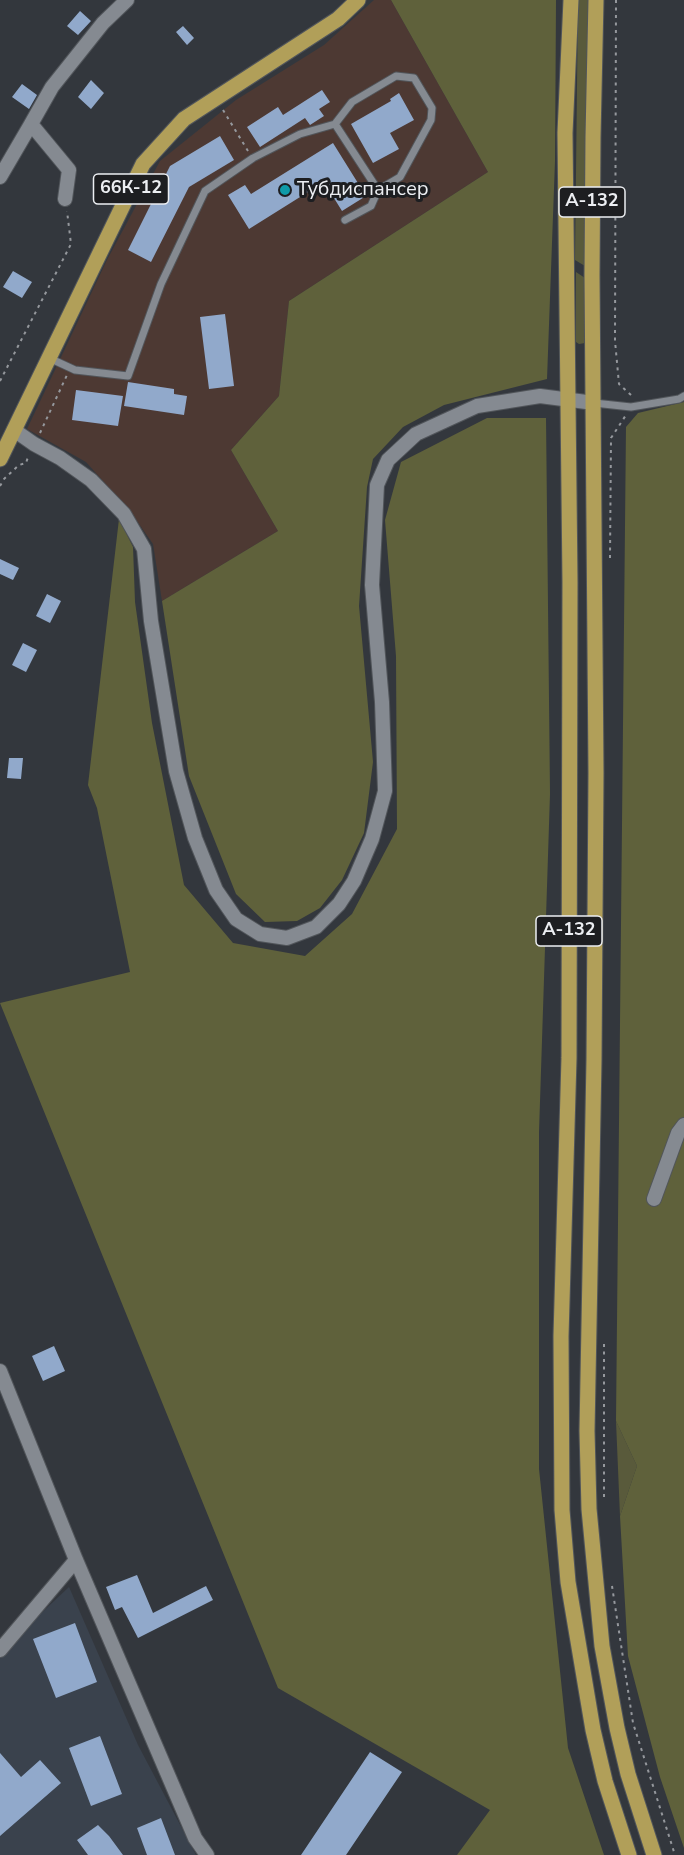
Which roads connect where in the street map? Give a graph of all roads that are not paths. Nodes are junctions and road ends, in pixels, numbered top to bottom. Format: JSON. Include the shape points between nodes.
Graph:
{"nodes":[{"id":1,"x":127,"y":0,"type":"edge"},
{"id":2,"x":358,"y":0,"type":"edge"},
{"id":3,"x":571,"y":0,"type":"edge"},
{"id":4,"x":596,"y":0,"type":"edge"},
{"id":5,"x":31,"y":124,"type":"junction"},
{"id":6,"x":335,"y":124,"type":"junction"},
{"id":7,"x":0,"y":177,"type":"edge"},
{"id":8,"x":378,"y":190,"type":"junction"},
{"id":9,"x":65,"y":199,"type":"road end"},
{"id":10,"x":345,"y":220,"type":"dead end"},
{"id":11,"x":49,"y":358,"type":"junction"},
{"id":12,"x":684,"y":396,"type":"edge"},
{"id":13,"x":567,"y":398,"type":"junction"},
{"id":14,"x":594,"y":403,"type":"junction"},
{"id":15,"x":14,"y":430,"type":"junction"},
{"id":16,"x":0,"y":459,"type":"edge"},
{"id":17,"x":684,"y":1125,"type":"edge"},
{"id":18,"x":654,"y":1199,"type":"dead end"},
{"id":19,"x":0,"y":1371,"type":"edge"},
{"id":20,"x":76,"y":1560,"type":"junction"},
{"id":21,"x":0,"y":1650,"type":"edge"},
{"id":22,"x":207,"y":1855,"type":"edge"},
{"id":23,"x":629,"y":1855,"type":"edge"},
{"id":24,"x":654,"y":1855,"type":"edge"}],
"edges":[{"from":1,"to":5,"type":"street","via":[[52,87]]},
{"from":2,"to":11,"type":"main road","number":"66К-12","via":[[338,19],[184,119],[143,164]]},
{"from":3,"to":13,"type":"main road","number":"А-132","via":[[565,133]]},
{"from":4,"to":14,"type":"main road","number":"А-132","via":[[592,160]]},
{"from":5,"to":7,"type":"street"},
{"from":5,"to":9,"type":"street","via":[[69,170]]},
{"from":6,"to":8,"type":"lane"},
{"from":6,"to":8,"type":"lane","via":[[352,102],[396,76],[414,78],[432,108],[430,120],[400,177]]},
{"from":6,"to":11,"type":"lane","via":[[300,134],[253,158],[206,190],[161,284],[128,376],[75,370]]},
{"from":8,"to":10,"type":"lane","via":[[371,206]]},
{"from":11,"to":15,"type":"main road","number":"66К-12"},
{"from":12,"to":14,"type":"lane","via":[[631,407]]},
{"from":13,"to":14,"type":"street"},
{"from":13,"to":15,"type":"street","via":[[540,396],[477,406],[416,434],[388,460],[377,485],[372,585],[385,791],[372,839],[339,904],[316,927],[287,938],[260,934],[236,919],[216,890],[195,838],[176,771],[151,621],[144,549],[124,514],[91,480]]},
{"from":13,"to":23,"type":"main road","number":"А-132","via":[[569,1034],[561,1336],[562,1510],[568,1582],[594,1731]]},
{"from":14,"to":24,"type":"main road","number":"А-132","via":[[596,785],[589,1509],[602,1646],[616,1728]]},
{"from":15,"to":16,"type":"main road","number":"66К-12"},
{"from":17,"to":18,"type":"street"},
{"from":19,"to":20,"type":"street"},
{"from":20,"to":21,"type":"street"},
{"from":20,"to":22,"type":"street","via":[[195,1838]]}]}
